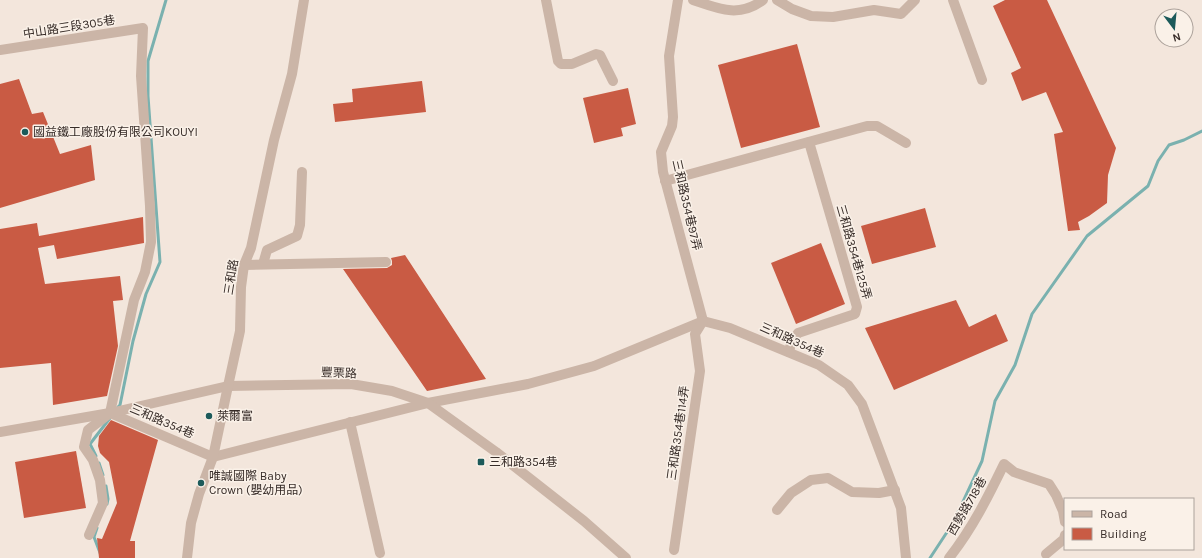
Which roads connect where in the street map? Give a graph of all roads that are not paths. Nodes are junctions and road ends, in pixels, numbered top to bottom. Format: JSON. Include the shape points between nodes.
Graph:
{"nodes":[{"id":1,"x":304,"y":0,"type":"edge"},
{"id":2,"x":546,"y":0,"type":"edge"},
{"id":3,"x":678,"y":0,"type":"edge"},
{"id":4,"x":693,"y":0,"type":"edge"},
{"id":5,"x":763,"y":0,"type":"edge"},
{"id":6,"x":777,"y":0,"type":"edge"},
{"id":7,"x":915,"y":0,"type":"edge"},
{"id":8,"x":953,"y":0,"type":"edge"},
{"id":9,"x":0,"y":50,"type":"edge"},
{"id":10,"x":982,"y":80,"type":"dead end"},
{"id":11,"x":613,"y":81,"type":"dead end"},
{"id":12,"x":809,"y":142,"type":"junction"},
{"id":13,"x":906,"y":143,"type":"dead end"},
{"id":14,"x":302,"y":172,"type":"dead end"},
{"id":15,"x":665,"y":181,"type":"junction"},
{"id":16,"x":386,"y":262,"type":"dead end"},
{"id":17,"x":263,"y":264,"type":"junction"},
{"id":18,"x":244,"y":265,"type":"junction"},
{"id":19,"x":703,"y":321,"type":"junction"},
{"id":20,"x":789,"y":352,"type":"junction"},
{"id":21,"x":228,"y":386,"type":"junction"},
{"id":22,"x":428,"y":403,"type":"junction"},
{"id":23,"x":110,"y":413,"type":"junction"},
{"id":24,"x":350,"y":422,"type":"junction"},
{"id":25,"x":0,"y":432,"type":"edge"},
{"id":26,"x":213,"y":457,"type":"junction"},
{"id":27,"x":895,"y":490,"type":"junction"},
{"id":28,"x":777,"y":510,"type":"dead end"},
{"id":29,"x":1064,"y":516,"type":"edge"},
{"id":30,"x":89,"y":535,"type":"dead end"},
{"id":31,"x":1064,"y":539,"type":"edge"},
{"id":32,"x":674,"y":550,"type":"dead end"},
{"id":33,"x":380,"y":553,"type":"dead end"},
{"id":34,"x":1046,"y":554,"type":"dead end"},
{"id":35,"x":187,"y":558,"type":"edge"},
{"id":36,"x":626,"y":558,"type":"edge"},
{"id":37,"x":906,"y":558,"type":"edge"},
{"id":38,"x":949,"y":558,"type":"edge"}],
"edges":[{"from":1,"to":18,"type":"street","name":"三和路","via":[[292,74],[274,140],[251,248]]},
{"from":2,"to":11,"type":"street","via":[[558,61],[561,64],[572,64],[596,54],[600,55]]},
{"from":3,"to":15,"type":"street","name":"三和路354巷97弄","via":[[670,56],[672,126],[661,152]]},
{"from":4,"to":5,"type":"street","via":[[719,9],[739,11],[754,7]]},
{"from":6,"to":7,"type":"street","via":[[811,16],[833,17],[874,10],[901,14]]},
{"from":8,"to":10,"type":"street"},
{"from":9,"to":23,"type":"street","name":"中山路三段305巷","via":[[143,28],[141,76],[151,242],[145,272],[134,300]]},
{"from":12,"to":13,"type":"street","via":[[867,126],[877,126]]},
{"from":12,"to":15,"type":"street"},
{"from":12,"to":20,"type":"street","name":"三和路354巷125弄","via":[[857,307],[855,314],[798,333],[791,343]]},
{"from":14,"to":17,"type":"street","via":[[300,225],[297,236],[268,250]]},
{"from":15,"to":19,"type":"street","name":"三和路354巷97弄"},
{"from":16,"to":17,"type":"street"},
{"from":17,"to":18,"type":"street"},
{"from":18,"to":21,"type":"street","name":"三和路","via":[[240,331]]},
{"from":19,"to":20,"type":"street","name":"三和路354巷","via":[[730,328]]},
{"from":19,"to":22,"type":"street","via":[[594,366],[528,384]]},
{"from":19,"to":32,"type":"street","name":"三和路354巷114弄","via":[[695,334],[700,371]]},
{"from":20,"to":27,"type":"street","name":"三和路354巷","via":[[819,365],[848,385],[862,404]]},
{"from":21,"to":22,"type":"street","name":"豐栗路","via":[[351,384],[392,391]]},
{"from":21,"to":23,"type":"street","name":"豐栗路"},
{"from":21,"to":26,"type":"street","name":"三和路"},
{"from":22,"to":24,"type":"street"},
{"from":22,"to":36,"type":"street","name":"豐栗路","via":[[496,452],[584,521]]},
{"from":23,"to":25,"type":"street","name":"豐栗路"},
{"from":23,"to":26,"type":"street","name":"三和路354巷"},
{"from":23,"to":30,"type":"street","via":[[88,430],[84,447],[93,460],[100,480],[102,503]]},
{"from":24,"to":26,"type":"street"},
{"from":24,"to":33,"type":"street"},
{"from":26,"to":35,"type":"street","name":"三和路","via":[[198,494]]},
{"from":27,"to":28,"type":"street","via":[[879,493],[852,492],[828,478],[811,480],[791,493]]},
{"from":27,"to":37,"type":"street","name":"三和路354巷","via":[[901,508]]},
{"from":29,"to":38,"type":"street","name":"西勢路718巷","via":[[1056,495],[1048,484],[1014,472],[1004,464],[981,511],[963,541]]},
{"from":31,"to":34,"type":"street"}]}
